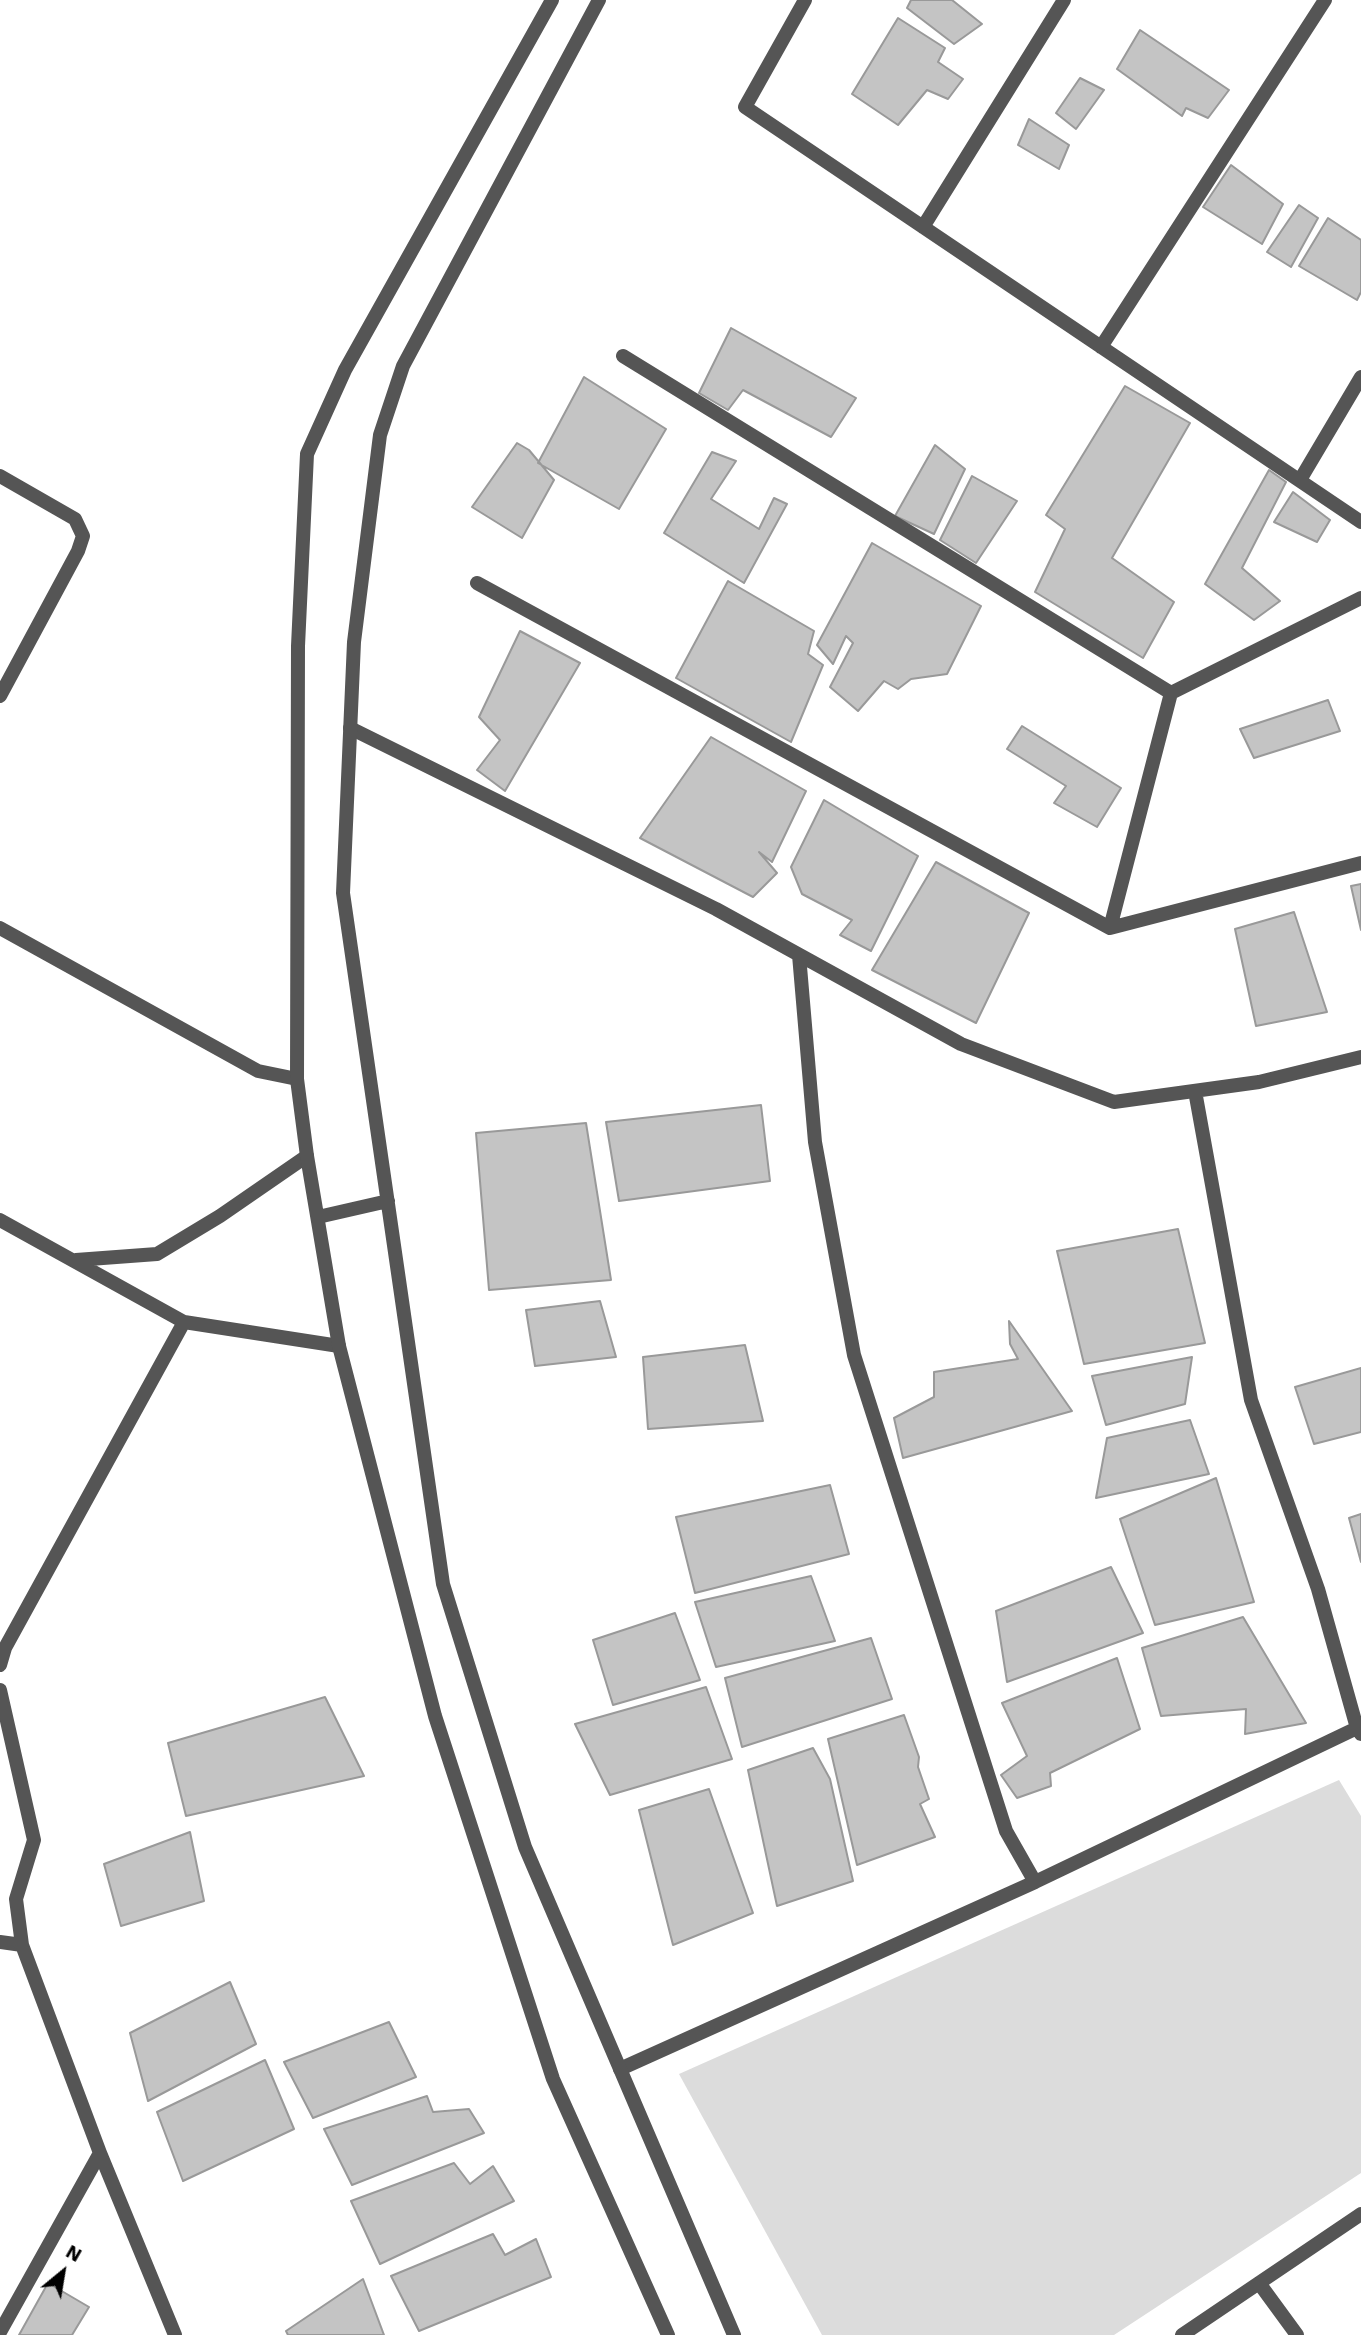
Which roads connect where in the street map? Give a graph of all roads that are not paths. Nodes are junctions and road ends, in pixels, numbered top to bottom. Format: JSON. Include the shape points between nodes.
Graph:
{"nodes":[{"id":1,"x":552,"y":0,"type":"edge"},
{"id":2,"x":599,"y":0,"type":"edge"},
{"id":3,"x":805,"y":0,"type":"edge"},
{"id":4,"x":1063,"y":0,"type":"edge"},
{"id":5,"x":1325,"y":0,"type":"edge"},
{"id":6,"x":922,"y":227,"type":"junction"},
{"id":7,"x":1101,"y":347,"type":"junction"},
{"id":8,"x":622,"y":356,"type":"dead end"},
{"id":9,"x":1361,"y":377,"type":"edge"},
{"id":10,"x":0,"y":476,"type":"edge"},
{"id":11,"x":1300,"y":480,"type":"junction"},
{"id":12,"x":1361,"y":522,"type":"edge"},
{"id":13,"x":477,"y":583,"type":"dead end"},
{"id":14,"x":1361,"y":598,"type":"edge"},
{"id":15,"x":1171,"y":693,"type":"junction"},
{"id":16,"x":0,"y":696,"type":"edge"},
{"id":17,"x":350,"y":727,"type":"junction"},
{"id":18,"x":1361,"y":863,"type":"edge"},
{"id":19,"x":0,"y":928,"type":"edge"},
{"id":20,"x":1110,"y":928,"type":"junction"},
{"id":21,"x":799,"y":955,"type":"junction"},
{"id":22,"x":1361,"y":1057,"type":"edge"},
{"id":23,"x":297,"y":1079,"type":"junction"},
{"id":24,"x":1195,"y":1091,"type":"junction"},
{"id":25,"x":307,"y":1157,"type":"junction"},
{"id":26,"x":388,"y":1201,"type":"junction"},
{"id":27,"x":317,"y":1217,"type":"junction"},
{"id":28,"x":0,"y":1220,"type":"edge"},
{"id":29,"x":75,"y":1260,"type":"junction"},
{"id":30,"x":184,"y":1322,"type":"junction"},
{"id":31,"x":339,"y":1346,"type":"junction"},
{"id":32,"x":0,"y":1665,"type":"edge"},
{"id":33,"x":0,"y":1690,"type":"edge"},
{"id":34,"x":1359,"y":1731,"type":"edge"},
{"id":35,"x":1035,"y":1882,"type":"junction"},
{"id":36,"x":0,"y":1942,"type":"edge"},
{"id":37,"x":22,"y":1945,"type":"junction"},
{"id":38,"x":620,"y":2069,"type":"junction"},
{"id":39,"x":100,"y":2153,"type":"junction"},
{"id":40,"x":1361,"y":2214,"type":"edge"},
{"id":41,"x":1259,"y":2283,"type":"junction"},
{"id":42,"x":0,"y":2332,"type":"edge"},
{"id":43,"x":174,"y":2335,"type":"edge"},
{"id":44,"x":668,"y":2335,"type":"edge"},
{"id":45,"x":734,"y":2335,"type":"edge"},
{"id":46,"x":1182,"y":2335,"type":"edge"},
{"id":47,"x":1297,"y":2335,"type":"edge"}],
"edges":[{"from":1,"to":23,"type":"street","via":[[345,370],[307,454],[298,646]]},
{"from":2,"to":17,"type":"street","via":[[403,366],[380,435],[354,642]]},
{"from":3,"to":6,"type":"street","via":[[745,107]]},
{"from":4,"to":6,"type":"street"},
{"from":5,"to":7,"type":"street"},
{"from":6,"to":7,"type":"street"},
{"from":7,"to":11,"type":"street"},
{"from":8,"to":15,"type":"street"},
{"from":9,"to":11,"type":"street"},
{"from":10,"to":16,"type":"street","via":[[75,519],[83,536]]},
{"from":11,"to":12,"type":"street"},
{"from":13,"to":20,"type":"street"},
{"from":14,"to":15,"type":"street"},
{"from":15,"to":20,"type":"street"},
{"from":17,"to":21,"type":"street"},
{"from":17,"to":26,"type":"street","via":[[343,893]]},
{"from":18,"to":20,"type":"street"},
{"from":19,"to":23,"type":"street","via":[[258,1071]]},
{"from":21,"to":24,"type":"street","via":[[961,1044],[1114,1102]]},
{"from":21,"to":35,"type":"street","via":[[815,1142],[854,1355],[1006,1830]]},
{"from":22,"to":24,"type":"street","via":[[1259,1083]]},
{"from":23,"to":25,"type":"street"},
{"from":24,"to":34,"type":"street","via":[[1251,1400],[1318,1589]]},
{"from":25,"to":27,"type":"street"},
{"from":25,"to":29,"type":"street","via":[[157,1254]]},
{"from":26,"to":27,"type":"street"},
{"from":26,"to":38,"type":"street","via":[[443,1584],[525,1847]]},
{"from":27,"to":31,"type":"street"},
{"from":28,"to":29,"type":"street"},
{"from":29,"to":30,"type":"street"},
{"from":30,"to":31,"type":"street"},
{"from":30,"to":32,"type":"street","via":[[5,1648]]},
{"from":31,"to":44,"type":"street","via":[[435,1716],[553,2079]]},
{"from":33,"to":37,"type":"street","via":[[34,1840],[16,1899]]},
{"from":34,"to":35,"type":"street"},
{"from":35,"to":38,"type":"street"},
{"from":36,"to":37,"type":"street"},
{"from":37,"to":39,"type":"street"},
{"from":38,"to":45,"type":"street"},
{"from":39,"to":42,"type":"street"},
{"from":39,"to":43,"type":"street"},
{"from":40,"to":41,"type":"street"},
{"from":41,"to":46,"type":"street"},
{"from":41,"to":47,"type":"street"}]}
